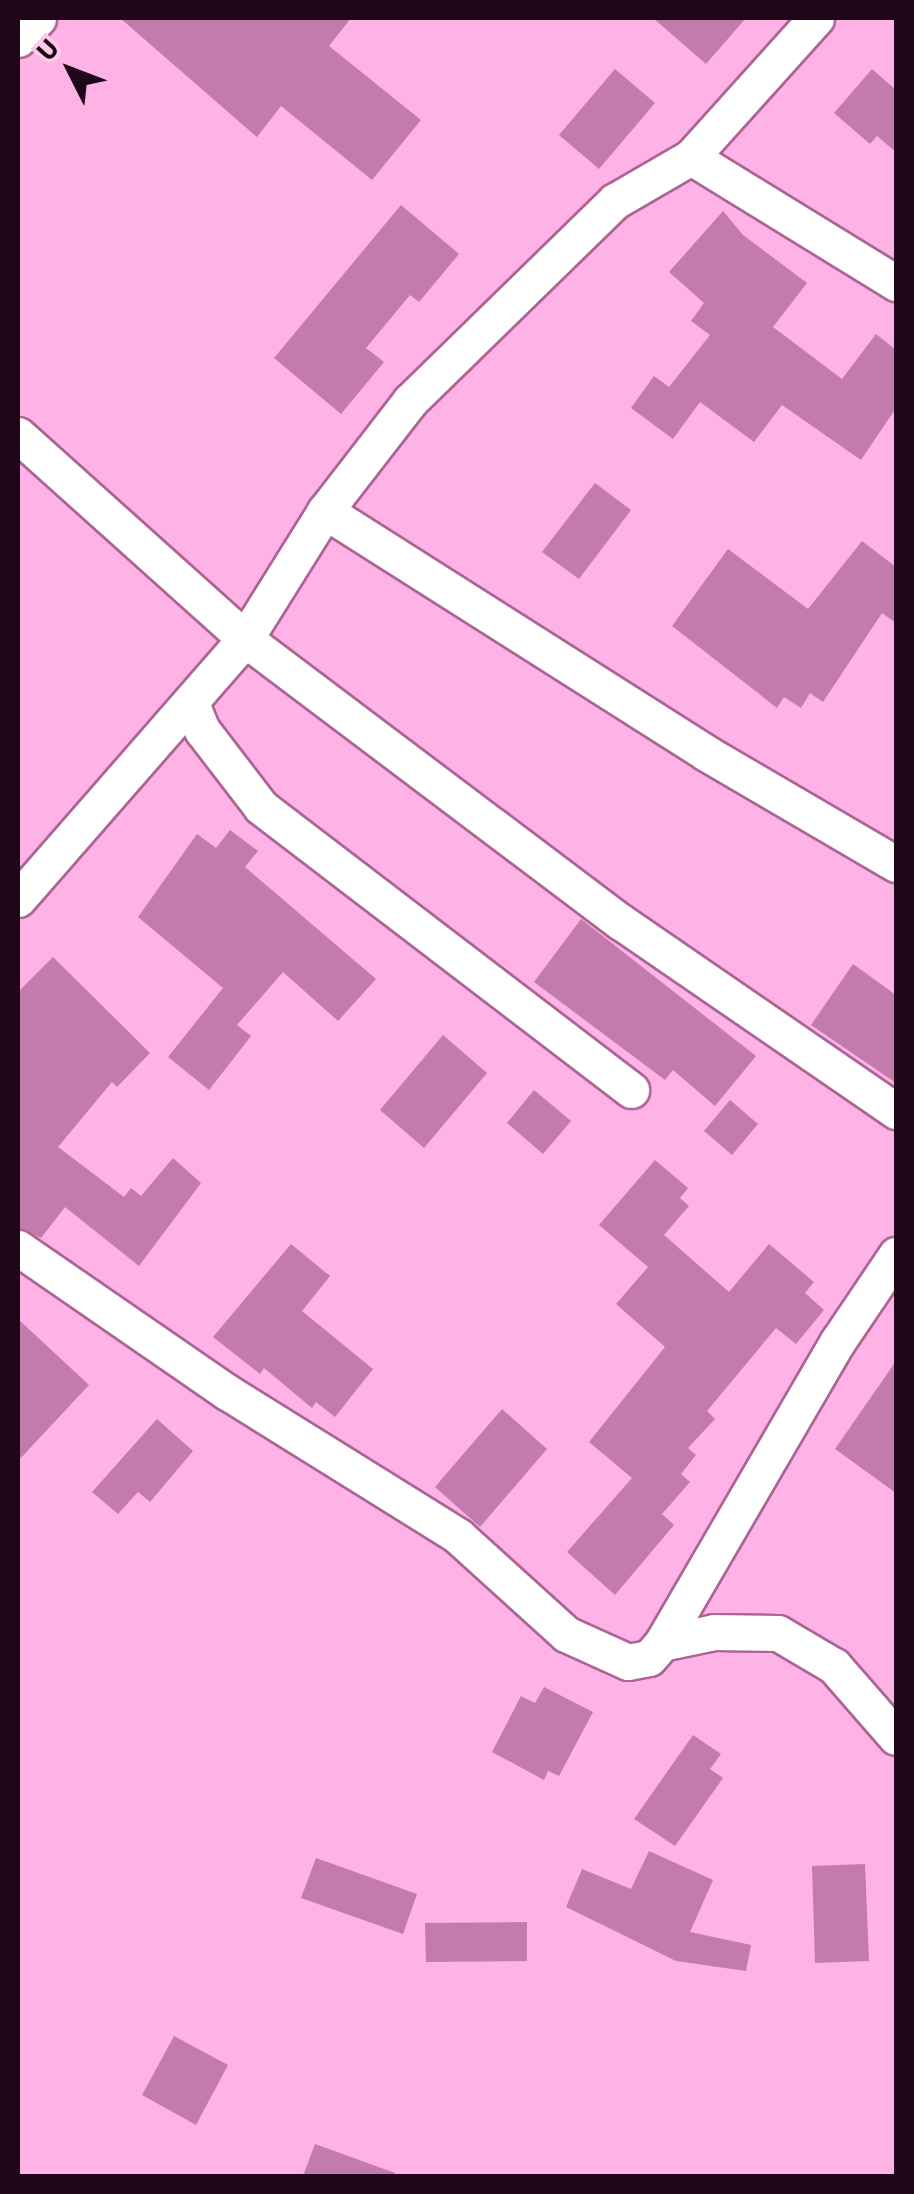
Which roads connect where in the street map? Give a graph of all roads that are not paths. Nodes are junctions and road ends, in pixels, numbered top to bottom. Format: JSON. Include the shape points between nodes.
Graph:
{"nodes":[{"id":1,"x":38,"y":18,"type":"edge"},
{"id":2,"x":816,"y":18,"type":"edge"},
{"id":3,"x":18,"y":40,"type":"edge"},
{"id":4,"x":691,"y":158,"type":"junction"},
{"id":5,"x":896,"y":283,"type":"edge"},
{"id":6,"x":18,"y":434,"type":"edge"},
{"id":7,"x":326,"y":510,"type":"junction"},
{"id":8,"x":246,"y":639,"type":"junction"},
{"id":9,"x":191,"y":703,"type":"junction"},
{"id":10,"x":896,"y":864,"type":"edge"},
{"id":11,"x":18,"y":899,"type":"edge"},
{"id":12,"x":632,"y":1090,"type":"dead end"},
{"id":13,"x":896,"y":1111,"type":"edge"},
{"id":14,"x":18,"y":1248,"type":"edge"},
{"id":15,"x":896,"y":1255,"type":"edge"},
{"id":16,"x":662,"y":1643,"type":"junction"},
{"id":17,"x":896,"y":1737,"type":"edge"}],
"edges":[{"from":1,"to":3,"type":"street"},
{"from":2,"to":4,"type":"street"},
{"from":4,"to":5,"type":"street"},
{"from":4,"to":7,"type":"street","via":[[616,201],[528,281],[410,401]]},
{"from":6,"to":8,"type":"street"},
{"from":7,"to":8,"type":"street"},
{"from":7,"to":10,"type":"street","via":[[706,753]]},
{"from":8,"to":9,"type":"street"},
{"from":8,"to":13,"type":"street","via":[[622,922]]},
{"from":9,"to":11,"type":"street"},
{"from":9,"to":12,"type":"street","via":[[202,730],[261,807]]},
{"from":14,"to":16,"type":"street","via":[[226,1392],[458,1536],[528,1605],[586,1647],[628,1662],[649,1658]]},
{"from":15,"to":16,"type":"street","via":[[838,1341]]},
{"from":16,"to":17,"type":"street","via":[[714,1632],[778,1633],[834,1666]]}]}
